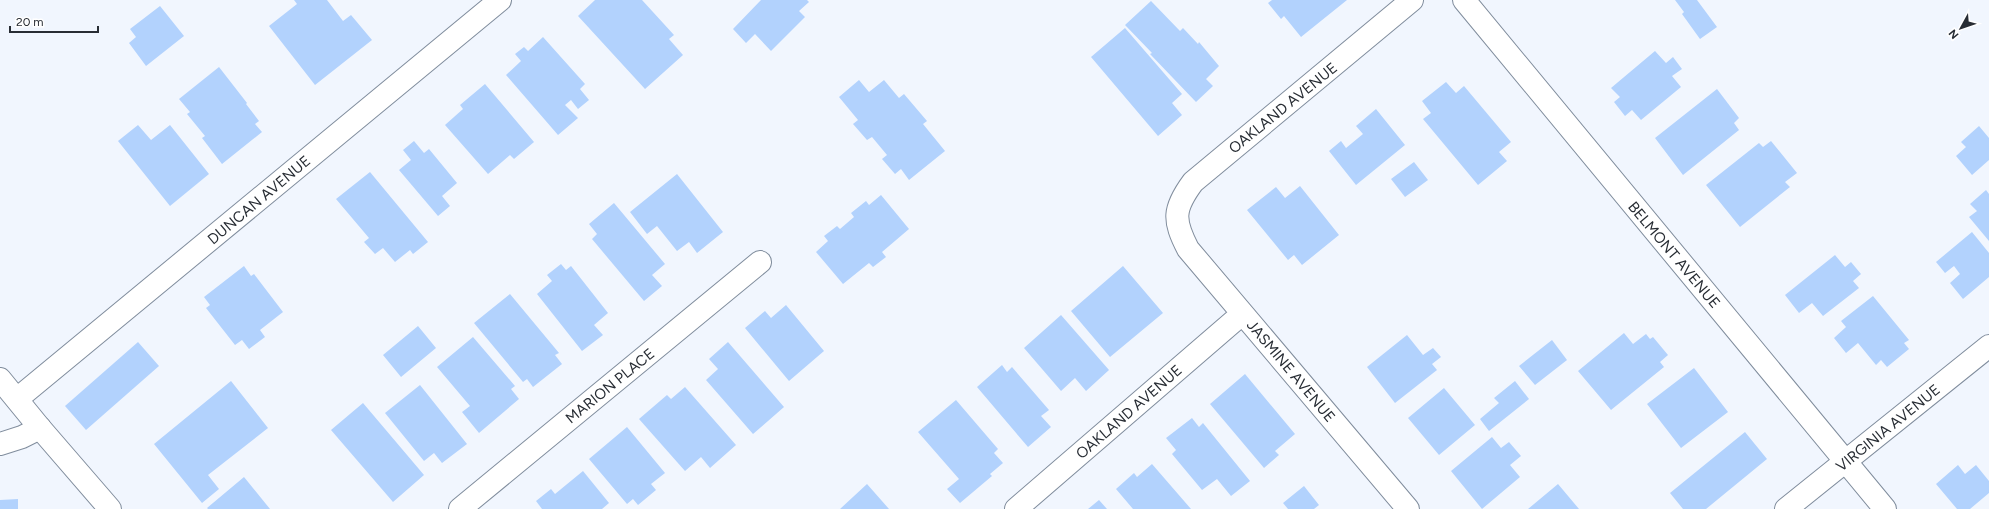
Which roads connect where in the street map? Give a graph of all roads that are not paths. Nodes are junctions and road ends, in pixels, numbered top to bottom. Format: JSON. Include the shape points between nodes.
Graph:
{"nodes":[{"id":1,"x":500,"y":0,"type":"edge"},
{"id":2,"x":1412,"y":0,"type":"edge"},
{"id":3,"x":1464,"y":0,"type":"edge"},
{"id":4,"x":1178,"y":230,"type":"joint"},
{"id":5,"x":760,"y":262,"type":"dead end"},
{"id":6,"x":1242,"y":314,"type":"junction"},
{"id":7,"x":1989,"y":346,"type":"edge"},
{"id":8,"x":0,"y":379,"type":"edge"},
{"id":9,"x":18,"y":399,"type":"junction"},
{"id":10,"x":40,"y":428,"type":"junction"},
{"id":11,"x":0,"y":444,"type":"edge"},
{"id":12,"x":1846,"y":462,"type":"junction"},
{"id":13,"x":110,"y":509,"type":"edge"},
{"id":14,"x":460,"y":509,"type":"edge"},
{"id":15,"x":1016,"y":509,"type":"edge"},
{"id":16,"x":1408,"y":509,"type":"edge"},
{"id":17,"x":1786,"y":509,"type":"edge"},
{"id":18,"x":1885,"y":509,"type":"edge"}],
"edges":[{"from":1,"to":9,"type":"street","name":"DUNCAN AVENUE"},
{"from":2,"to":4,"type":"street","name":"OAKLAND AVENUE","via":[[1193,182],[1181,198],[1177,216]]},
{"from":3,"to":12,"type":"street","name":"BELMONT AVENUE"},
{"from":4,"to":6,"type":"street","name":"JASMINE AVENUE","via":[[1188,249]]},
{"from":5,"to":14,"type":"street","name":"MARION PLACE"},
{"from":6,"to":15,"type":"street","name":"OAKLAND AVENUE"},
{"from":6,"to":16,"type":"street","name":"JASMINE AVENUE"},
{"from":7,"to":12,"type":"street","name":"VIRGINIA AVENUE"},
{"from":8,"to":9,"type":"street"},
{"from":9,"to":10,"type":"street"},
{"from":10,"to":11,"type":"street"},
{"from":10,"to":13,"type":"street"},
{"from":12,"to":17,"type":"street","name":"VIRGINIA AVENUE"},
{"from":12,"to":18,"type":"street","name":"BELMONT AVENUE"}]}
